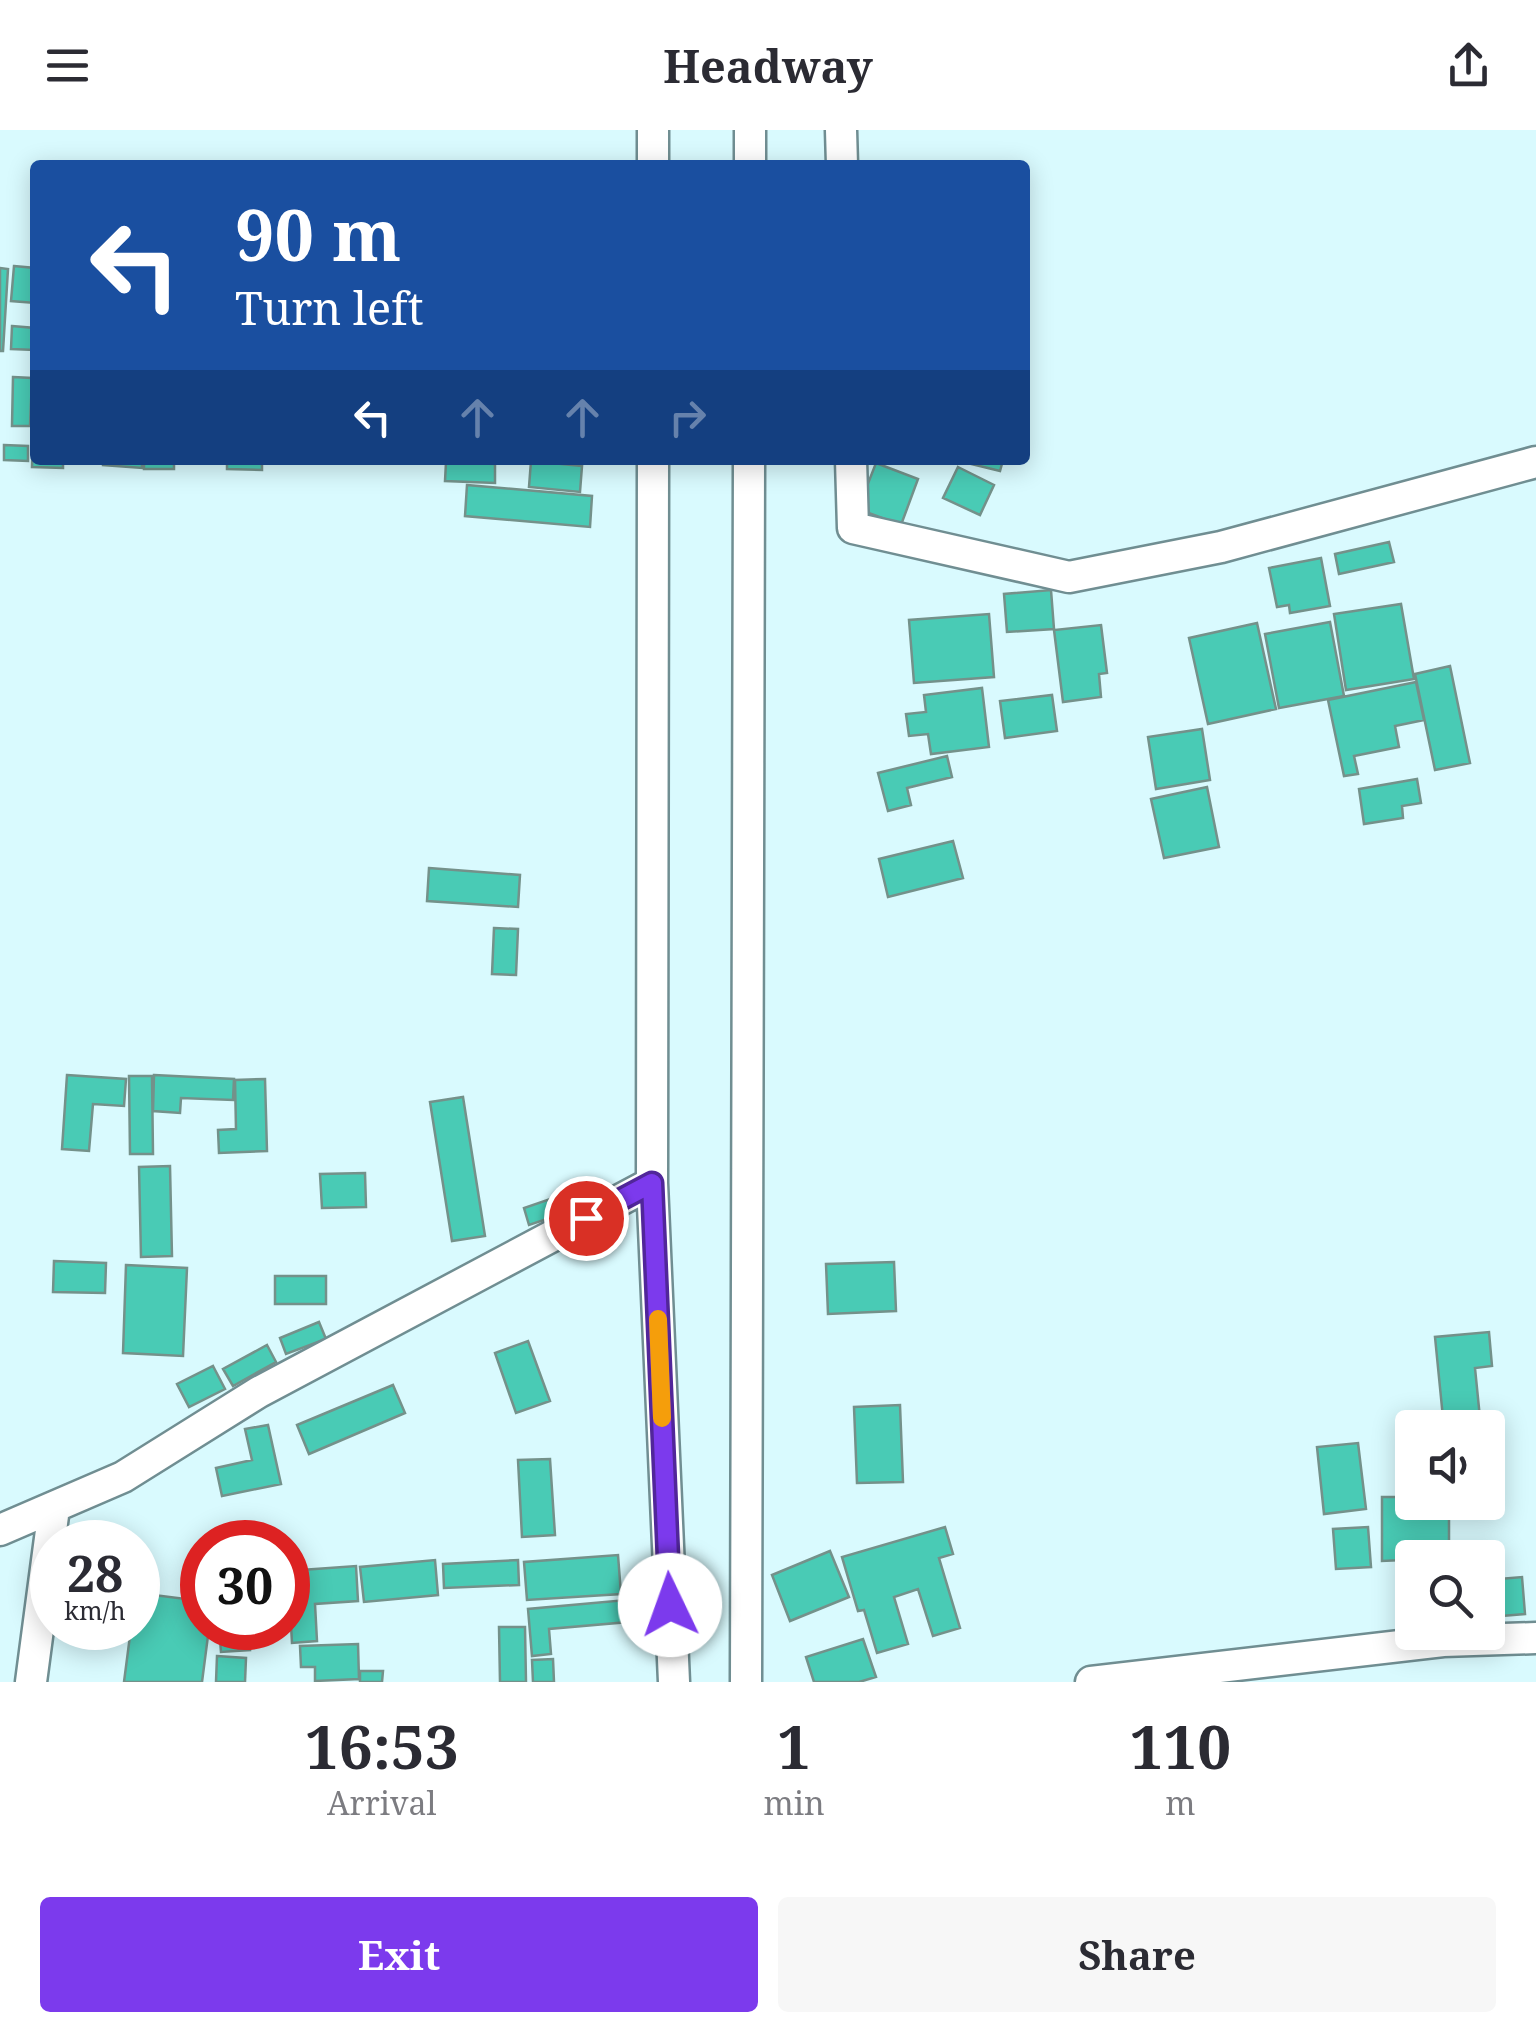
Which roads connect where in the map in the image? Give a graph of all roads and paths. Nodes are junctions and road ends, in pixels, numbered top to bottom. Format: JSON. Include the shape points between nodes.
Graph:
{"nodes":[{"id":1,"x":653,"y":130,"type":"edge"},
{"id":2,"x":750,"y":130,"type":"edge"},
{"id":3,"x":841,"y":130,"type":"edge"},
{"id":4,"x":653,"y":160,"type":"edge"},
{"id":5,"x":750,"y":160,"type":"edge"},
{"id":6,"x":842,"y":160,"type":"edge"},
{"id":7,"x":1536,"y":462,"type":"edge"},
{"id":8,"x":652,"y":465,"type":"edge"},
{"id":9,"x":749,"y":465,"type":"edge"},
{"id":10,"x":851,"y":465,"type":"edge"},
{"id":11,"x":652,"y":1183,"type":"junction"},
{"id":12,"x":54,"y":1508,"type":"junction"},
{"id":13,"x":0,"y":1530,"type":"edge"},
{"id":14,"x":1536,"y":1638,"type":"edge"},
{"id":15,"x":31,"y":1682,"type":"edge"},
{"id":16,"x":674,"y":1682,"type":"edge"},
{"id":17,"x":746,"y":1682,"type":"edge"},
{"id":18,"x":1091,"y":1682,"type":"edge"}],
"edges":[{"from":1,"to":4,"type":"street"},
{"from":2,"to":5,"type":"street"},
{"from":3,"to":6,"type":"street"},
{"from":7,"to":10,"type":"street","via":[[1221,547],[1069,577],[853,528]]},
{"from":8,"to":11,"type":"street"},
{"from":9,"to":17,"type":"street"},
{"from":11,"to":12,"type":"street","via":[[260,1392],[123,1477]]},
{"from":11,"to":16,"type":"street"},
{"from":12,"to":13,"type":"street"},
{"from":12,"to":15,"type":"street"},
{"from":14,"to":18,"type":"street","via":[[1444,1641]]}]}
